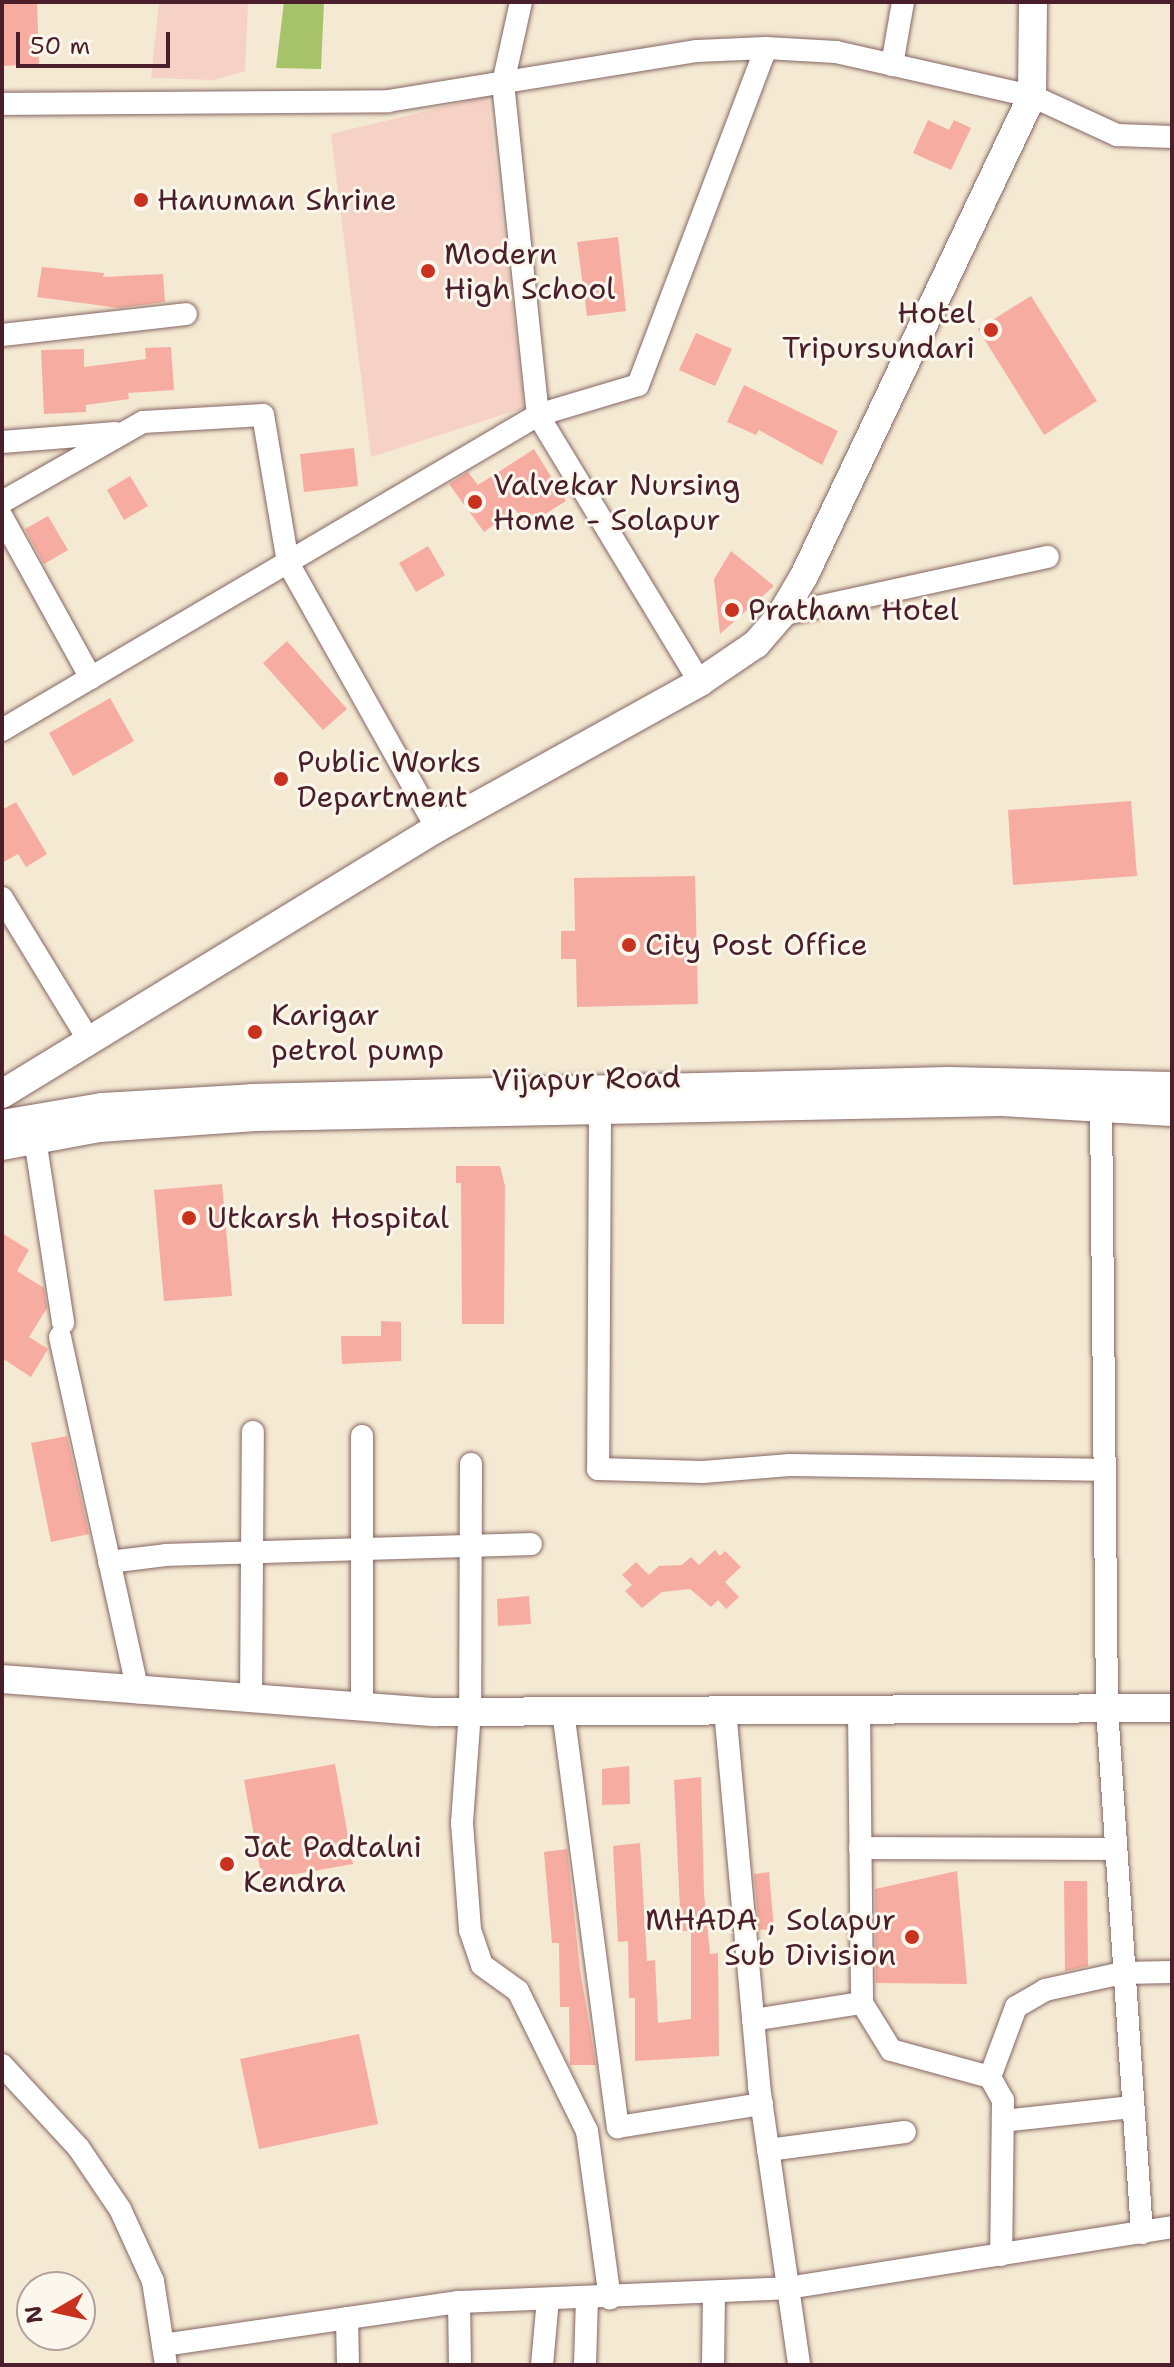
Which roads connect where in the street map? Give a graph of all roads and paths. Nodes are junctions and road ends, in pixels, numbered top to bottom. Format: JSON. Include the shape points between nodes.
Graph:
{"nodes":[{"id":1,"x":521,"y":2,"type":"edge"},
{"id":2,"x":903,"y":2,"type":"edge"},
{"id":3,"x":1033,"y":2,"type":"edge"},
{"id":4,"x":766,"y":48,"type":"junction"},
{"id":5,"x":892,"y":65,"type":"junction"},
{"id":6,"x":503,"y":83,"type":"junction"},
{"id":7,"x":1032,"y":96,"type":"junction"},
{"id":8,"x":2,"y":104,"type":"edge"},
{"id":9,"x":1172,"y":137,"type":"edge"},
{"id":10,"x":186,"y":314,"type":"dead end"},
{"id":11,"x":2,"y":335,"type":"edge"},
{"id":12,"x":538,"y":415,"type":"junction"},
{"id":13,"x":125,"y":432,"type":"junction"},
{"id":14,"x":2,"y":442,"type":"edge"},
{"id":15,"x":2,"y":502,"type":"edge"},
{"id":16,"x":2,"y":517,"type":"edge"},
{"id":17,"x":1048,"y":557,"type":"dead end"},
{"id":18,"x":288,"y":563,"type":"junction"},
{"id":19,"x":781,"y":615,"type":"junction"},
{"id":20,"x":91,"y":678,"type":"junction"},
{"id":21,"x":700,"y":682,"type":"junction"},
{"id":22,"x":2,"y":730,"type":"edge"},
{"id":23,"x":437,"y":828,"type":"junction"},
{"id":24,"x":2,"y":898,"type":"edge"},
{"id":25,"x":90,"y":1042,"type":"junction"},
{"id":26,"x":1172,"y":1086,"type":"edge"},
{"id":27,"x":2,"y":1094,"type":"edge"},
{"id":28,"x":1101,"y":1104,"type":"junction"},
{"id":29,"x":1172,"y":1112,"type":"edge"},
{"id":30,"x":600,"y":1113,"type":"junction"},
{"id":31,"x":2,"y":1124,"type":"edge"},
{"id":32,"x":35,"y":1139,"type":"junction"},
{"id":33,"x":2,"y":1146,"type":"edge"},
{"id":34,"x":253,"y":1432,"type":"dead end"},
{"id":35,"x":362,"y":1436,"type":"dead end"},
{"id":36,"x":471,"y":1464,"type":"dead end"},
{"id":37,"x":1105,"y":1470,"type":"junction"},
{"id":38,"x":471,"y":1544,"type":"junction"},
{"id":39,"x":531,"y":1544,"type":"dead end"},
{"id":40,"x":365,"y":1550,"type":"junction"},
{"id":41,"x":253,"y":1552,"type":"junction"},
{"id":42,"x":109,"y":1562,"type":"junction"},
{"id":43,"x":2,"y":1679,"type":"edge"},
{"id":44,"x":138,"y":1693,"type":"junction"},
{"id":45,"x":251,"y":1700,"type":"junction"},
{"id":46,"x":362,"y":1708,"type":"junction"},
{"id":47,"x":1172,"y":1708,"type":"edge"},
{"id":48,"x":1107,"y":1709,"type":"junction"},
{"id":49,"x":725,"y":1710,"type":"junction"},
{"id":50,"x":859,"y":1710,"type":"junction"},
{"id":51,"x":470,"y":1711,"type":"junction"},
{"id":52,"x":563,"y":1711,"type":"junction"},
{"id":53,"x":860,"y":1848,"type":"junction"},
{"id":54,"x":1115,"y":1849,"type":"junction"},
{"id":55,"x":1172,"y":1972,"type":"edge"},
{"id":56,"x":1122,"y":1973,"type":"junction"},
{"id":57,"x":862,"y":2003,"type":"junction"},
{"id":58,"x":753,"y":2020,"type":"junction"},
{"id":59,"x":2,"y":2065,"type":"edge"},
{"id":60,"x":990,"y":2077,"type":"junction"},
{"id":61,"x":762,"y":2104,"type":"junction"},
{"id":62,"x":1132,"y":2107,"type":"junction"},
{"id":63,"x":1003,"y":2121,"type":"junction"},
{"id":64,"x":905,"y":2132,"type":"dead end"},
{"id":65,"x":768,"y":2150,"type":"junction"},
{"id":66,"x":1172,"y":2227,"type":"edge"},
{"id":67,"x":1142,"y":2233,"type":"junction"},
{"id":68,"x":1001,"y":2255,"type":"junction"},
{"id":69,"x":788,"y":2288,"type":"junction"},
{"id":70,"x":714,"y":2294,"type":"junction"},
{"id":71,"x":598,"y":2298,"type":"junction"},
{"id":72,"x":548,"y":2299,"type":"junction"},
{"id":73,"x":459,"y":2302,"type":"junction"},
{"id":74,"x":347,"y":2318,"type":"junction"},
{"id":75,"x":165,"y":2355,"type":"edge"},
{"id":76,"x":348,"y":2365,"type":"edge"},
{"id":77,"x":460,"y":2365,"type":"edge"},
{"id":78,"x":542,"y":2365,"type":"edge"},
{"id":79,"x":585,"y":2365,"type":"edge"},
{"id":80,"x":713,"y":2365,"type":"edge"},
{"id":81,"x":799,"y":2365,"type":"edge"}],
"edges":[{"from":1,"to":6,"type":"street"},
{"from":2,"to":5,"type":"street"},
{"from":3,"to":7,"type":"main road"},
{"from":4,"to":5,"type":"street","via":[[836,52]]},
{"from":4,"to":6,"type":"street","via":[[697,51]]},
{"from":4,"to":12,"type":"street","via":[[638,385]]},
{"from":5,"to":7,"type":"street"},
{"from":6,"to":8,"type":"street","via":[[388,101]]},
{"from":6,"to":12,"type":"street"},
{"from":7,"to":9,"type":"street","via":[[1117,135]]},
{"from":7,"to":19,"type":"main road"},
{"from":10,"to":11,"type":"street"},
{"from":12,"to":18,"type":"street"},
{"from":12,"to":21,"type":"street"},
{"from":13,"to":14,"type":"street"},
{"from":13,"to":15,"type":"street"},
{"from":13,"to":18,"type":"street","via":[[143,422],[263,415]]},
{"from":16,"to":20,"type":"street"},
{"from":17,"to":19,"type":"street"},
{"from":18,"to":20,"type":"street"},
{"from":18,"to":23,"type":"street"},
{"from":19,"to":21,"type":"main road","via":[[756,644]]},
{"from":20,"to":22,"type":"street"},
{"from":21,"to":23,"type":"main road"},
{"from":23,"to":25,"type":"main road"},
{"from":24,"to":25,"type":"street"},
{"from":25,"to":27,"type":"main road"},
{"from":26,"to":31,"type":"main road","name":"Vijapur Road","via":[[963,1081],[252,1098],[102,1107]]},
{"from":28,"to":29,"type":"main road","name":"Vijapur Road"},
{"from":28,"to":30,"type":"main road","name":"Vijapur Road"},
{"from":28,"to":37,"type":"street"},
{"from":30,"to":32,"type":"main road","name":"Vijapur Road","via":[[256,1117],[99,1128]]},
{"from":30,"to":37,"type":"street","via":[[598,1469],[703,1472],[790,1465]]},
{"from":32,"to":33,"type":"main road","name":"Vijapur Road"},
{"from":32,"to":42,"type":"street","via":[[61,1330]]},
{"from":34,"to":41,"type":"street"},
{"from":35,"to":40,"type":"street"},
{"from":36,"to":38,"type":"street"},
{"from":37,"to":48,"type":"street"},
{"from":38,"to":39,"type":"street"},
{"from":38,"to":40,"type":"street"},
{"from":38,"to":51,"type":"street"},
{"from":40,"to":41,"type":"street"},
{"from":40,"to":46,"type":"street"},
{"from":41,"to":42,"type":"street"},
{"from":41,"to":45,"type":"street"},
{"from":42,"to":44,"type":"street"},
{"from":43,"to":44,"type":"main road"},
{"from":44,"to":45,"type":"main road"},
{"from":45,"to":46,"type":"main road"},
{"from":46,"to":51,"type":"main road"},
{"from":47,"to":48,"type":"main road"},
{"from":48,"to":50,"type":"main road"},
{"from":48,"to":54,"type":"street"},
{"from":49,"to":50,"type":"main road"},
{"from":49,"to":52,"type":"main road"},
{"from":49,"to":58,"type":"street"},
{"from":50,"to":53,"type":"street"},
{"from":51,"to":52,"type":"main road"},
{"from":51,"to":71,"type":"street","via":[[462,1823],[470,1930],[482,1965],[518,1991],[587,2131]]},
{"from":52,"to":61,"type":"street","via":[[618,2127]]},
{"from":53,"to":54,"type":"street"},
{"from":53,"to":57,"type":"street"},
{"from":54,"to":56,"type":"street"},
{"from":55,"to":56,"type":"street"},
{"from":56,"to":60,"type":"street","via":[[1045,1990],[1016,2007]]},
{"from":56,"to":62,"type":"street"},
{"from":57,"to":58,"type":"street"},
{"from":57,"to":60,"type":"street","via":[[891,2050]]},
{"from":58,"to":61,"type":"street"},
{"from":59,"to":75,"type":"street","via":[[78,2147],[120,2209],[153,2281]]},
{"from":60,"to":63,"type":"street","via":[[1003,2100]]},
{"from":61,"to":65,"type":"street"},
{"from":62,"to":63,"type":"street"},
{"from":62,"to":67,"type":"street"},
{"from":63,"to":68,"type":"street"},
{"from":64,"to":65,"type":"street"},
{"from":65,"to":69,"type":"street"},
{"from":66,"to":67,"type":"street"},
{"from":67,"to":68,"type":"street"},
{"from":68,"to":69,"type":"street"},
{"from":69,"to":70,"type":"street"},
{"from":69,"to":81,"type":"street"},
{"from":70,"to":71,"type":"street"},
{"from":70,"to":80,"type":"street"},
{"from":71,"to":72,"type":"street"},
{"from":71,"to":79,"type":"street"},
{"from":72,"to":73,"type":"street"},
{"from":72,"to":78,"type":"street"},
{"from":73,"to":74,"type":"street"},
{"from":73,"to":77,"type":"street"},
{"from":74,"to":75,"type":"street"},
{"from":74,"to":76,"type":"street"}]}
